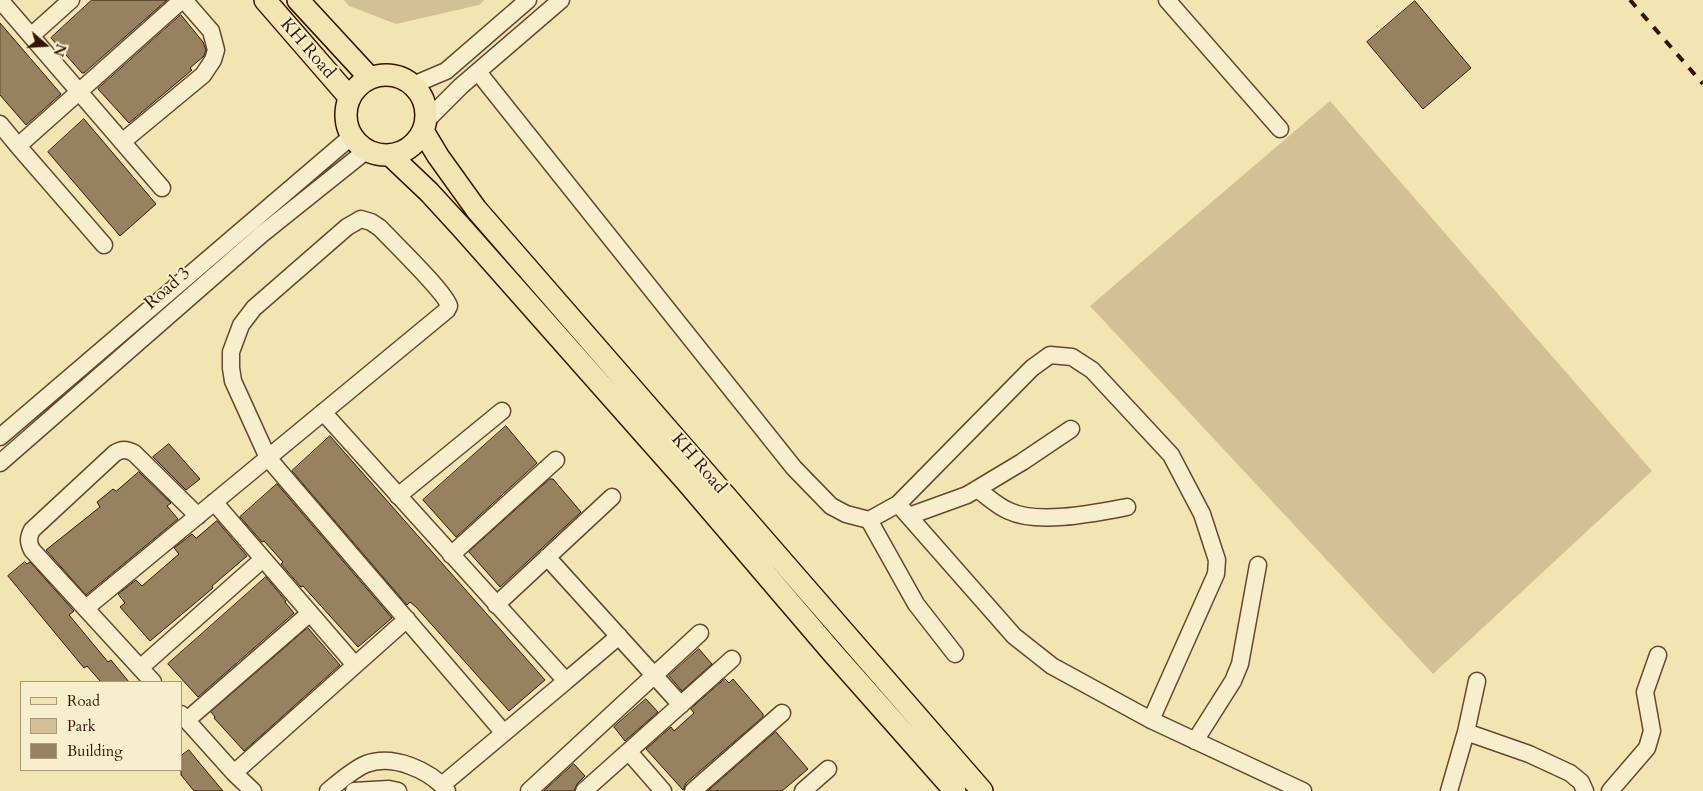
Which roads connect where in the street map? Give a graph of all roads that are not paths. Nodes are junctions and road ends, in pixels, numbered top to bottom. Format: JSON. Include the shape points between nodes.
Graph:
{"nodes":[{"id":1,"x":0,"y":0,"type":"edge"},
{"id":2,"x":72,"y":0,"type":"edge"},
{"id":3,"x":183,"y":0,"type":"edge"},
{"id":4,"x":265,"y":0,"type":"edge"},
{"id":5,"x":298,"y":0,"type":"edge"},
{"id":6,"x":528,"y":0,"type":"edge"},
{"id":7,"x":561,"y":0,"type":"edge"},
{"id":8,"x":1167,"y":0,"type":"edge"},
{"id":9,"x":31,"y":36,"type":"junction"},
{"id":10,"x":478,"y":72,"type":"junction"},
{"id":11,"x":370,"y":78,"type":"junction"},
{"id":12,"x":413,"y":85,"type":"junction"},
{"id":13,"x":78,"y":91,"type":"junction"},
{"id":14,"x":350,"y":98,"type":"junction"},
{"id":15,"x":0,"y":124,"type":"edge"},
{"id":16,"x":425,"y":126,"type":"junction"},
{"id":17,"x":1280,"y":129,"type":"dead end"},
{"id":18,"x":352,"y":136,"type":"junction"},
{"id":19,"x":122,"y":142,"type":"junction"},
{"id":20,"x":18,"y":146,"type":"junction"},
{"id":21,"x":367,"y":150,"type":"junction"},
{"id":22,"x":390,"y":155,"type":"junction"},
{"id":23,"x":162,"y":188,"type":"dead end"},
{"id":24,"x":104,"y":245,"type":"dead end"},
{"id":25,"x":502,"y":411,"type":"dead end"},
{"id":26,"x":323,"y":412,"type":"junction"},
{"id":27,"x":1071,"y":429,"type":"dead end"},
{"id":28,"x":0,"y":437,"type":"edge"},
{"id":29,"x":268,"y":458,"type":"junction"},
{"id":30,"x":556,"y":460,"type":"dead end"},
{"id":31,"x":0,"y":463,"type":"edge"},
{"id":32,"x":977,"y":489,"type":"junction"},
{"id":33,"x":398,"y":496,"type":"junction"},
{"id":34,"x":612,"y":497,"type":"dead end"},
{"id":35,"x":214,"y":502,"type":"junction"},
{"id":36,"x":898,"y":504,"type":"junction"},
{"id":37,"x":1127,"y":507,"type":"dead end"},
{"id":38,"x":198,"y":516,"type":"junction"},
{"id":39,"x":909,"y":516,"type":"junction"},
{"id":40,"x":869,"y":520,"type":"junction"},
{"id":41,"x":451,"y":555,"type":"junction"},
{"id":42,"x":547,"y":557,"type":"junction"},
{"id":43,"x":263,"y":559,"type":"junction"},
{"id":44,"x":1258,"y":565,"type":"dead end"},
{"id":45,"x":496,"y":605,"type":"junction"},
{"id":46,"x":86,"y":608,"type":"junction"},
{"id":47,"x":310,"y":613,"type":"junction"},
{"id":48,"x":406,"y":619,"type":"junction"},
{"id":49,"x":700,"y":633,"type":"dead end"},
{"id":50,"x":619,"y":636,"type":"junction"},
{"id":51,"x":956,"y":654,"type":"dead end"},
{"id":52,"x":1658,"y":655,"type":"dead end"},
{"id":53,"x":732,"y":659,"type":"dead end"},
{"id":54,"x":355,"y":665,"type":"junction"},
{"id":55,"x":140,"y":668,"type":"junction"},
{"id":56,"x":655,"y":676,"type":"junction"},
{"id":57,"x":152,"y":681,"type":"edge"},
{"id":58,"x":566,"y":681,"type":"junction"},
{"id":59,"x":1476,"y":681,"type":"dead end"},
{"id":60,"x":681,"y":705,"type":"junction"},
{"id":61,"x":782,"y":713,"type":"dead end"},
{"id":62,"x":184,"y":717,"type":"edge"},
{"id":63,"x":1151,"y":720,"type":"junction"},
{"id":64,"x":504,"y":732,"type":"junction"},
{"id":65,"x":1466,"y":732,"type":"junction"},
{"id":66,"x":1195,"y":741,"type":"junction"},
{"id":67,"x":629,"y":752,"type":"junction"},
{"id":68,"x":828,"y":769,"type":"dead end"},
{"id":69,"x":234,"y":773,"type":"junction"},
{"id":70,"x":444,"y":788,"type":"edge"},
{"id":71,"x":253,"y":791,"type":"edge"},
{"id":72,"x":328,"y":791,"type":"edge"},
{"id":73,"x":354,"y":791,"type":"edge"},
{"id":74,"x":398,"y":791,"type":"edge"},
{"id":75,"x":529,"y":791,"type":"edge"},
{"id":76,"x":584,"y":791,"type":"edge"},
{"id":77,"x":663,"y":791,"type":"edge"},
{"id":78,"x":693,"y":791,"type":"edge"},
{"id":79,"x":803,"y":791,"type":"edge"},
{"id":80,"x":955,"y":791,"type":"edge"},
{"id":81,"x":982,"y":791,"type":"edge"},
{"id":82,"x":1303,"y":791,"type":"edge"},
{"id":83,"x":1449,"y":791,"type":"edge"},
{"id":84,"x":1585,"y":791,"type":"edge"},
{"id":85,"x":1610,"y":791,"type":"edge"}],
"edges":[{"from":1,"to":9,"type":"street"},
{"from":2,"to":9,"type":"street"},
{"from":3,"to":13,"type":"street"},
{"from":3,"to":19,"type":"street","via":[[211,31],[216,50],[214,60]]},
{"from":4,"to":14,"type":"main road","name":"KH Road"},
{"from":5,"to":11,"type":"main road","name":"KH Road"},
{"from":6,"to":12,"type":"street","via":[[446,71]]},
{"from":7,"to":10,"type":"street"},
{"from":8,"to":17,"type":"street"},
{"from":9,"to":13,"type":"street"},
{"from":10,"to":16,"type":"street"},
{"from":10,"to":40,"type":"street","via":[[794,468],[831,506]]},
{"from":11,"to":12,"type":"main road","via":[[393,75]]},
{"from":11,"to":14,"type":"main road","via":[[358,86]]},
{"from":12,"to":16,"type":"main road","via":[[424,100]]},
{"from":13,"to":19,"type":"street"},
{"from":13,"to":20,"type":"street"},
{"from":14,"to":18,"type":"main road","via":[[346,111]]},
{"from":15,"to":20,"type":"street"},
{"from":16,"to":22,"type":"main road","via":[[415,143]]},
{"from":16,"to":81,"type":"main road","name":"KH Road","via":[[438,156],[476,209]]},
{"from":18,"to":21,"type":"main road"},
{"from":18,"to":28,"type":"street","name":"Road 3"},
{"from":19,"to":23,"type":"street"},
{"from":20,"to":24,"type":"street"},
{"from":21,"to":22,"type":"main road"},
{"from":21,"to":31,"type":"street","name":"Road 3","via":[[262,234]]},
{"from":22,"to":80,"type":"main road","name":"KH Road","via":[[488,257]]},
{"from":25,"to":33,"type":"street"},
{"from":26,"to":29,"type":"street"},
{"from":26,"to":29,"type":"street","via":[[449,306],[380,228],[361,219],[347,227],[254,308],[241,325],[231,352],[233,381]]},
{"from":26,"to":33,"type":"street"},
{"from":27,"to":32,"type":"street"},
{"from":29,"to":35,"type":"street"},
{"from":29,"to":48,"type":"street"},
{"from":30,"to":41,"type":"street"},
{"from":32,"to":37,"type":"street","via":[[1009,511],[1036,518]]},
{"from":32,"to":39,"type":"street"},
{"from":33,"to":41,"type":"street"},
{"from":34,"to":42,"type":"street"},
{"from":35,"to":38,"type":"street"},
{"from":35,"to":43,"type":"street"},
{"from":36,"to":39,"type":"street"},
{"from":36,"to":40,"type":"street"},
{"from":36,"to":63,"type":"street","via":[[1044,359],[1050,355],[1072,357],[1092,370],[1171,455],[1202,514],[1217,560],[1216,574]]},
{"from":38,"to":46,"type":"street"},
{"from":38,"to":46,"type":"street","via":[[134,453],[127,450],[115,453],[32,530],[29,537],[28,544],[32,550]]},
{"from":39,"to":63,"type":"street","via":[[1014,636],[1052,666]]},
{"from":40,"to":51,"type":"street","via":[[916,604]]},
{"from":41,"to":45,"type":"street"},
{"from":42,"to":45,"type":"street"},
{"from":42,"to":50,"type":"street"},
{"from":43,"to":47,"type":"street"},
{"from":43,"to":55,"type":"street"},
{"from":44,"to":66,"type":"street","via":[[1240,664],[1233,681]]},
{"from":45,"to":58,"type":"street"},
{"from":46,"to":55,"type":"street"},
{"from":47,"to":54,"type":"street"},
{"from":47,"to":62,"type":"street"},
{"from":48,"to":54,"type":"street"},
{"from":48,"to":64,"type":"street"},
{"from":49,"to":56,"type":"street"},
{"from":50,"to":56,"type":"street"},
{"from":50,"to":58,"type":"street"},
{"from":52,"to":85,"type":"street","via":[[1645,692],[1652,731],[1648,748]]},
{"from":53,"to":60,"type":"street"},
{"from":54,"to":69,"type":"street"},
{"from":55,"to":57,"type":"street"},
{"from":56,"to":60,"type":"street"},
{"from":56,"to":75,"type":"street"},
{"from":58,"to":64,"type":"street"},
{"from":59,"to":65,"type":"street"},
{"from":60,"to":67,"type":"street"},
{"from":61,"to":78,"type":"street"},
{"from":62,"to":69,"type":"street"},
{"from":63,"to":66,"type":"street"},
{"from":64,"to":70,"type":"street"},
{"from":65,"to":83,"type":"street"},
{"from":65,"to":84,"type":"street","via":[[1529,754],[1570,774],[1581,782]]},
{"from":66,"to":82,"type":"street"},
{"from":67,"to":76,"type":"street"},
{"from":67,"to":77,"type":"street"},
{"from":68,"to":79,"type":"street"},
{"from":69,"to":71,"type":"street"},
{"from":70,"to":72,"type":"street","via":[[422,771],[399,763],[381,762],[366,764]]},
{"from":73,"to":74,"type":"street"}]}
